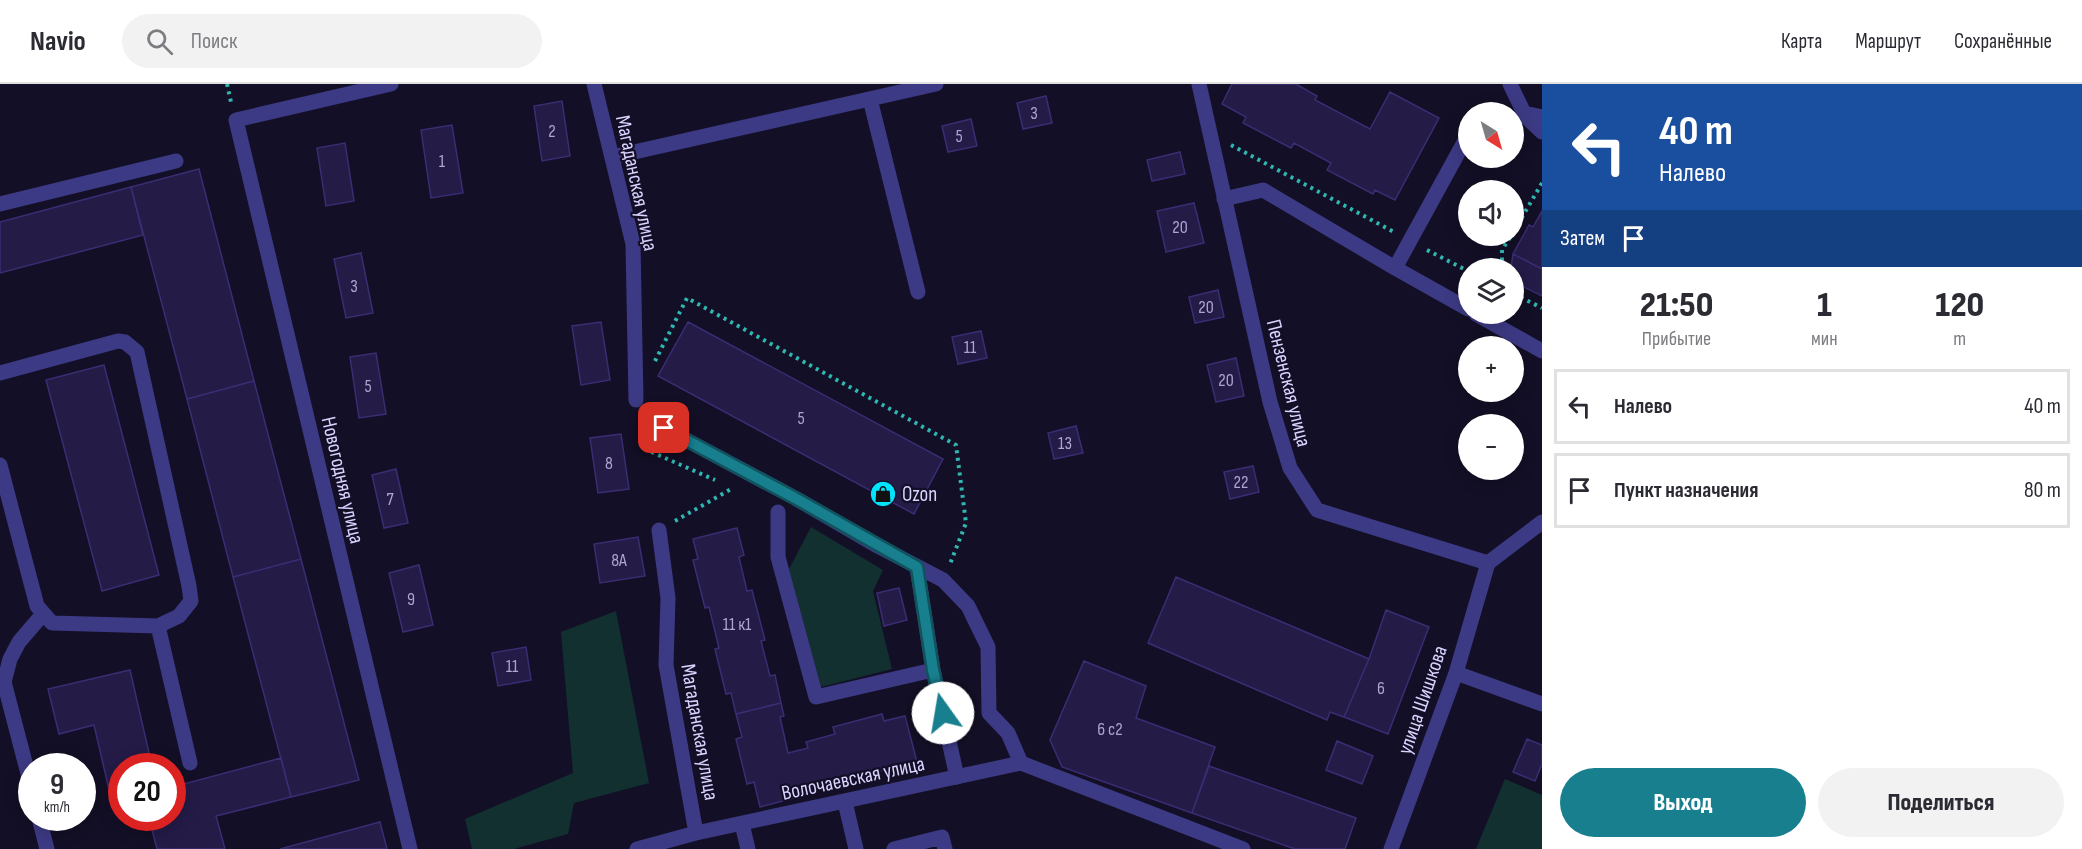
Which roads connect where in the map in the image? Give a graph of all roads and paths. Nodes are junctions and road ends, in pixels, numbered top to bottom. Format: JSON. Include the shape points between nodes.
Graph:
{"nodes":[{"id":1,"x":391,"y":84,"type":"edge"},
{"id":2,"x":594,"y":84,"type":"edge"},
{"id":3,"x":936,"y":84,"type":"edge"},
{"id":4,"x":1198,"y":84,"type":"edge"},
{"id":5,"x":1509,"y":84,"type":"edge"},
{"id":6,"x":870,"y":99,"type":"junction"},
{"id":7,"x":1515,"y":102,"type":"edge"},
{"id":8,"x":1524,"y":114,"type":"edge"},
{"id":9,"x":1524,"y":117,"type":"edge"},
{"id":10,"x":1542,"y":117,"type":"edge"},
{"id":11,"x":1542,"y":132,"type":"edge"},
{"id":12,"x":1210,"y":134,"type":"junction"},
{"id":13,"x":1458,"y":153,"type":"edge"},
{"id":14,"x":612,"y":157,"type":"junction"},
{"id":15,"x":176,"y":161,"type":"dead end"},
{"id":16,"x":1542,"y":183,"type":"edge"},
{"id":17,"x":1224,"y":199,"type":"junction"},
{"id":18,"x":0,"y":204,"type":"edge"},
{"id":19,"x":1524,"y":214,"type":"edge"},
{"id":20,"x":1410,"y":241,"type":"junction"},
{"id":21,"x":1458,"y":266,"type":"edge"},
{"id":22,"x":1395,"y":268,"type":"junction"},
{"id":23,"x":918,"y":292,"type":"dead end"},
{"id":24,"x":1524,"y":299,"type":"edge"},
{"id":25,"x":1458,"y":303,"type":"edge"},
{"id":26,"x":1542,"y":308,"type":"edge"},
{"id":27,"x":1494,"y":324,"type":"edge"},
{"id":28,"x":1542,"y":351,"type":"edge"},
{"id":29,"x":651,"y":370,"type":"dead end"},
{"id":30,"x":0,"y":373,"type":"edge"},
{"id":31,"x":636,"y":400,"type":"joint"},
{"id":32,"x":664,"y":428,"type":"dead end"},
{"id":33,"x":0,"y":465,"type":"edge"},
{"id":34,"x":778,"y":512,"type":"dead end"},
{"id":35,"x":1542,"y":522,"type":"edge"},
{"id":36,"x":658,"y":530,"type":"joint"},
{"id":37,"x":1488,"y":563,"type":"junction"},
{"id":38,"x":917,"y":567,"type":"junction"},
{"id":39,"x":943,"y":580,"type":"junction"},
{"id":40,"x":43,"y":614,"type":"junction"},
{"id":41,"x":158,"y":626,"type":"junction"},
{"id":42,"x":933,"y":670,"type":"junction"},
{"id":43,"x":1456,"y":673,"type":"junction"},
{"id":44,"x":2,"y":682,"type":"edge"},
{"id":45,"x":1542,"y":704,"type":"edge"},
{"id":46,"x":22,"y":753,"type":"edge"},
{"id":47,"x":190,"y":763,"type":"dead end"},
{"id":48,"x":1021,"y":763,"type":"junction"},
{"id":49,"x":957,"y":777,"type":"junction"},
{"id":50,"x":845,"y":802,"type":"junction"},
{"id":51,"x":742,"y":824,"type":"junction"},
{"id":52,"x":42,"y":831,"type":"edge"},
{"id":53,"x":696,"y":833,"type":"junction"},
{"id":54,"x":47,"y":849,"type":"edge"},
{"id":55,"x":410,"y":849,"type":"edge"},
{"id":56,"x":637,"y":849,"type":"edge"},
{"id":57,"x":748,"y":849,"type":"edge"},
{"id":58,"x":856,"y":849,"type":"edge"},
{"id":59,"x":894,"y":849,"type":"edge"},
{"id":60,"x":945,"y":849,"type":"edge"},
{"id":61,"x":1243,"y":849,"type":"edge"},
{"id":62,"x":1391,"y":849,"type":"edge"}],
"edges":[{"from":1,"to":55,"type":"street","name":"Новогодняя улица","via":[[236,120]]},
{"from":2,"to":14,"type":"street","name":"Магаданская улица"},
{"from":3,"to":6,"type":"street"},
{"from":4,"to":12,"type":"street","name":"Пензенская улица"},
{"from":5,"to":7,"type":"street"},
{"from":6,"to":14,"type":"street"},
{"from":6,"to":23,"type":"street"},
{"from":8,"to":10,"type":"street"},
{"from":9,"to":11,"type":"street"},
{"from":12,"to":17,"type":"street","name":"Пензенская улица"},
{"from":12,"to":20,"type":"path"},
{"from":13,"to":20,"type":"street"},
{"from":14,"to":31,"type":"street","name":"Магаданская улица","via":[[633,244]]},
{"from":15,"to":18,"type":"street"},
{"from":16,"to":19,"type":"path"},
{"from":17,"to":22,"type":"street","via":[[1263,189]]},
{"from":17,"to":37,"type":"street","name":"Пензенская улица","via":[[1270,402],[1290,468],[1317,510]]},
{"from":20,"to":21,"type":"path"},
{"from":20,"to":22,"type":"street"},
{"from":22,"to":25,"type":"street"},
{"from":24,"to":26,"type":"path"},
{"from":27,"to":28,"type":"street"},
{"from":29,"to":39,"type":"path","via":[[687,298],[956,446],[966,524]]},
{"from":30,"to":41,"type":"street","via":[[118,341],[136,352],[191,601],[179,616]]},
{"from":31,"to":36,"type":"path","via":[[647,450],[733,488]]},
{"from":32,"to":38,"type":"street"},
{"from":33,"to":40,"type":"street","via":[[37,606]]},
{"from":34,"to":42,"type":"street","via":[[778,557],[816,697]]},
{"from":35,"to":37,"type":"street"},
{"from":36,"to":53,"type":"street","name":"Магаданская улица","via":[[668,598],[666,665]]},
{"from":37,"to":43,"type":"street","name":"улица Шишкова"},
{"from":38,"to":39,"type":"street"},
{"from":38,"to":42,"type":"street"},
{"from":39,"to":48,"type":"street","via":[[968,606],[988,647],[989,713],[1008,733]]},
{"from":40,"to":41,"type":"street","via":[[52,623]]},
{"from":40,"to":44,"type":"street","via":[[19,642]]},
{"from":41,"to":47,"type":"street"},
{"from":42,"to":49,"type":"street"},
{"from":43,"to":45,"type":"street"},
{"from":43,"to":62,"type":"street","name":"улица Шишкова"},
{"from":44,"to":46,"type":"street"},
{"from":48,"to":49,"type":"street","name":"Волочаевская улица"},
{"from":48,"to":61,"type":"street"},
{"from":49,"to":50,"type":"street","name":"Волочаевская улица"},
{"from":50,"to":51,"type":"street","name":"Волочаевская улица"},
{"from":50,"to":58,"type":"street"},
{"from":51,"to":53,"type":"street","name":"Волочаевская улица"},
{"from":51,"to":57,"type":"street","name":"Магаданская улица"},
{"from":52,"to":54,"type":"street"},
{"from":53,"to":56,"type":"street","name":"Волочаевская улица"},
{"from":59,"to":60,"type":"street","via":[[942,837]]}]}
